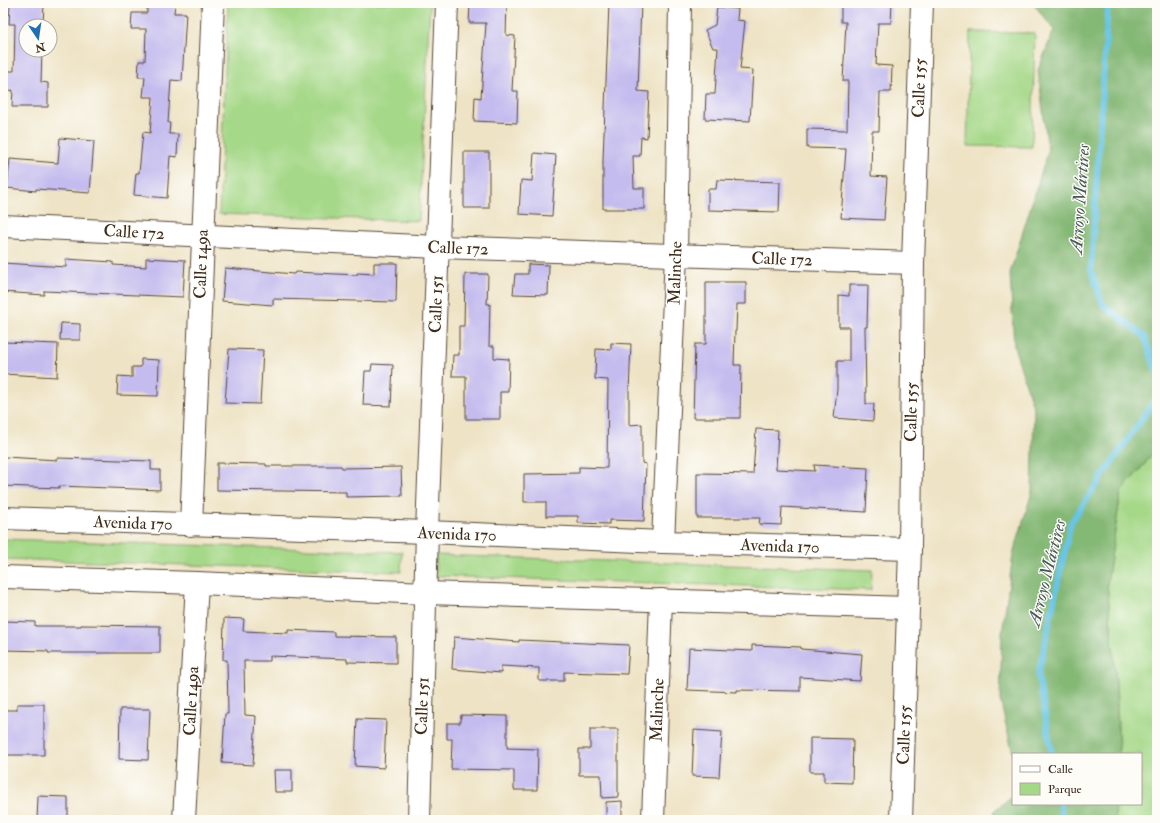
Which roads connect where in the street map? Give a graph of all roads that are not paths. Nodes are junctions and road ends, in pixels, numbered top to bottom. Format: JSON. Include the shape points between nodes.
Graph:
{"nodes":[{"id":1,"x":212,"y":3,"type":"edge"},
{"id":2,"x":447,"y":3,"type":"edge"},
{"id":3,"x":680,"y":3,"type":"edge"},
{"id":4,"x":922,"y":3,"type":"edge"},
{"id":5,"x":3,"y":226,"type":"edge"},
{"id":6,"x":202,"y":235,"type":"junction"},
{"id":7,"x":438,"y":247,"type":"junction"},
{"id":8,"x":676,"y":255,"type":"junction"},
{"id":9,"x":913,"y":263,"type":"junction"},
{"id":10,"x":3,"y":518,"type":"edge"},
{"id":11,"x":191,"y":525,"type":"junction"},
{"id":12,"x":427,"y":532,"type":"junction"},
{"id":13,"x":663,"y":542,"type":"junction"},
{"id":14,"x":910,"y":549,"type":"junction"},
{"id":15,"x":3,"y":577,"type":"edge"},
{"id":16,"x":197,"y":583,"type":"junction"},
{"id":17,"x":426,"y":593,"type":"junction"},
{"id":18,"x":661,"y":600,"type":"junction"},
{"id":19,"x":908,"y":608,"type":"junction"},
{"id":20,"x":184,"y":820,"type":"edge"},
{"id":21,"x":419,"y":820,"type":"edge"},
{"id":22,"x":653,"y":820,"type":"edge"},
{"id":23,"x":901,"y":820,"type":"edge"}],
"edges":[{"from":1,"to":6,"type":"street","name":"Calle 149a"},
{"from":2,"to":7,"type":"street","name":"Calle 151"},
{"from":3,"to":8,"type":"street","name":"Malinche"},
{"from":4,"to":9,"type":"street","name":"Calle 155"},
{"from":5,"to":6,"type":"street","name":"Calle 172"},
{"from":6,"to":7,"type":"street","name":"Calle 172"},
{"from":6,"to":11,"type":"street","name":"Calle 149a"},
{"from":7,"to":8,"type":"street","name":"Calle 172"},
{"from":7,"to":12,"type":"street","name":"Calle 151"},
{"from":8,"to":9,"type":"street","name":"Calle 172"},
{"from":8,"to":13,"type":"street","name":"Malinche"},
{"from":9,"to":14,"type":"street","name":"Calle 155"},
{"from":10,"to":11,"type":"street","name":"Avenida 170"},
{"from":11,"to":12,"type":"street","name":"Avenida 170"},
{"from":12,"to":13,"type":"street","name":"Avenida 170"},
{"from":12,"to":17,"type":"street"},
{"from":13,"to":14,"type":"street","name":"Avenida 170"},
{"from":14,"to":19,"type":"street","name":"Calle 155"},
{"from":15,"to":16,"type":"street"},
{"from":16,"to":17,"type":"street"},
{"from":16,"to":20,"type":"street","name":"Calle 149a"},
{"from":17,"to":18,"type":"street"},
{"from":17,"to":21,"type":"street","name":"Calle 151"},
{"from":18,"to":19,"type":"street"},
{"from":18,"to":22,"type":"street","name":"Malinche"},
{"from":19,"to":23,"type":"street","name":"Calle 155"}]}
